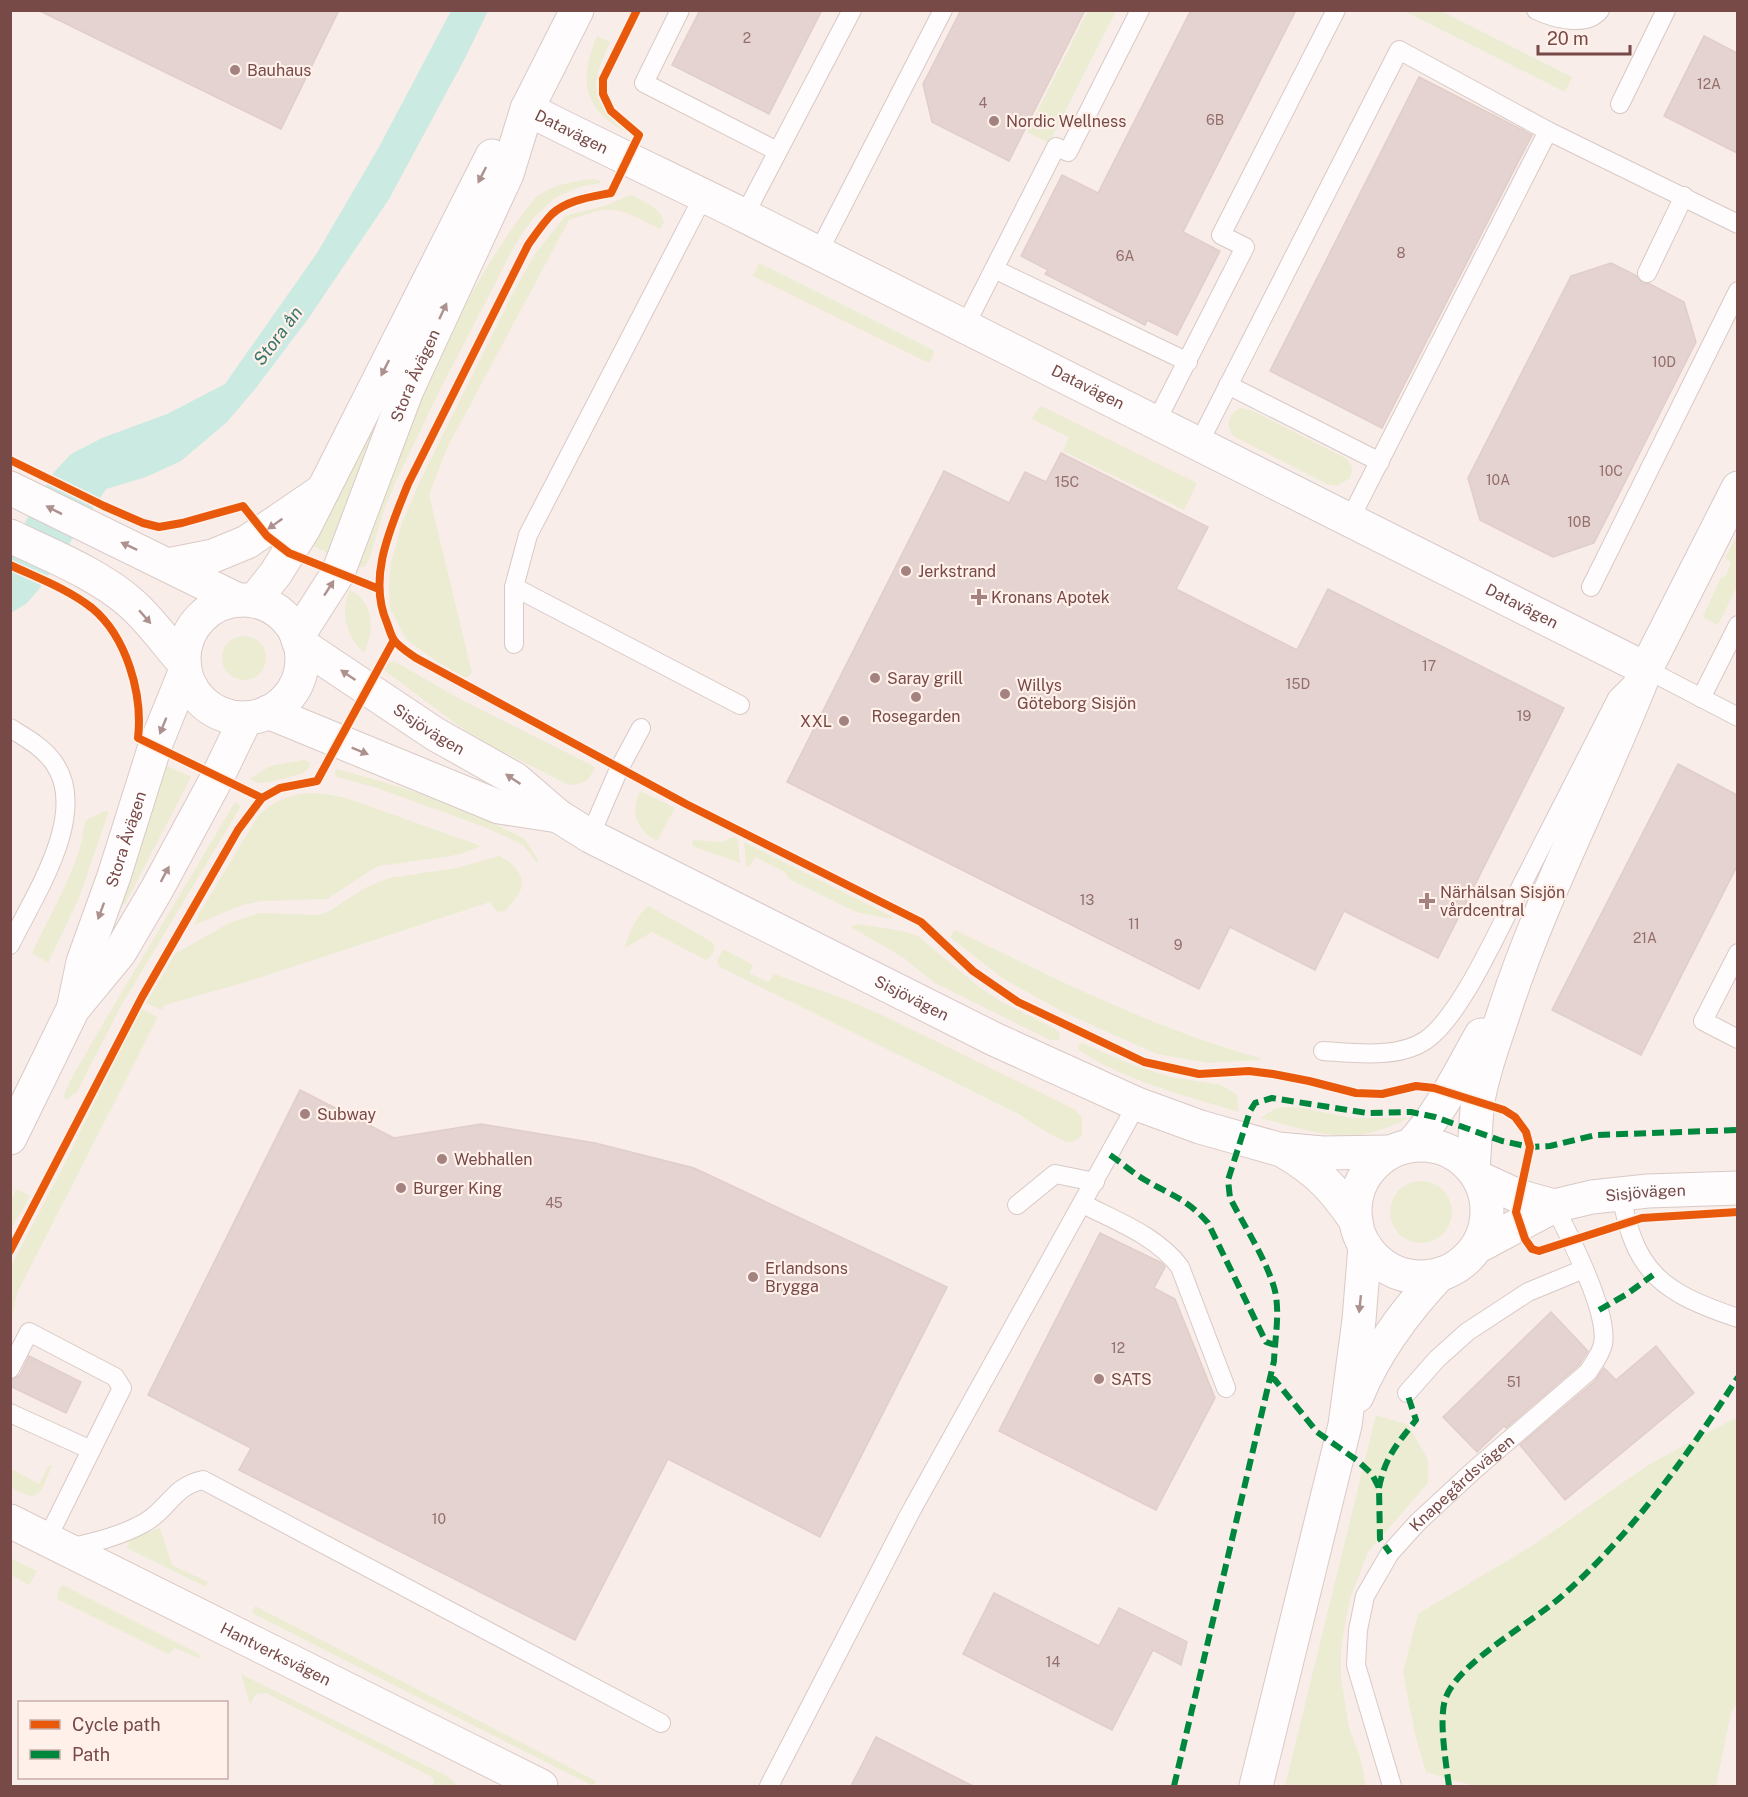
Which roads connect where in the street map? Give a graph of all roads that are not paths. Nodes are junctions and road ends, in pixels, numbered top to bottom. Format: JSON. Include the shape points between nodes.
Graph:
{"nodes":[{"id":1,"x":577,"y":10,"type":"edge"},
{"id":2,"x":680,"y":10,"type":"edge"},
{"id":3,"x":852,"y":10,"type":"edge"},
{"id":4,"x":943,"y":10,"type":"edge"},
{"id":5,"x":1140,"y":10,"type":"edge"},
{"id":6,"x":1336,"y":10,"type":"edge"},
{"id":7,"x":1536,"y":10,"type":"edge"},
{"id":8,"x":1600,"y":10,"type":"edge"},
{"id":9,"x":1666,"y":10,"type":"edge"},
{"id":10,"x":1620,"y":104,"type":"dead end"},
{"id":11,"x":527,"y":109,"type":"junction"},
{"id":12,"x":1548,"y":131,"type":"junction"},
{"id":13,"x":777,"y":151,"type":"junction"},
{"id":14,"x":1684,"y":196,"type":"junction"},
{"id":15,"x":703,"y":197,"type":"junction"},
{"id":16,"x":744,"y":216,"type":"junction"},
{"id":17,"x":1737,"y":224,"type":"edge"},
{"id":18,"x":818,"y":253,"type":"junction"},
{"id":19,"x":994,"y":269,"type":"junction"},
{"id":20,"x":1647,"y":273,"type":"dead end"},
{"id":21,"x":1737,"y":291,"type":"edge"},
{"id":22,"x":965,"y":326,"type":"junction"},
{"id":23,"x":1188,"y":362,"type":"junction"},
{"id":24,"x":1228,"y":385,"type":"junction"},
{"id":25,"x":1156,"y":422,"type":"junction"},
{"id":26,"x":1199,"y":443,"type":"junction"},
{"id":27,"x":1380,"y":462,"type":"junction"},
{"id":28,"x":1737,"y":488,"type":"edge"},
{"id":29,"x":323,"y":490,"type":"junction"},
{"id":30,"x":16,"y":491,"type":"edge"},
{"id":31,"x":1351,"y":518,"type":"junction"},
{"id":32,"x":10,"y":536,"type":"edge"},
{"id":33,"x":168,"y":565,"type":"junction"},
{"id":34,"x":514,"y":587,"type":"junction"},
{"id":35,"x":1591,"y":588,"type":"dead end"},
{"id":36,"x":246,"y":601,"type":"junction"},
{"id":37,"x":1737,"y":625,"type":"edge"},
{"id":38,"x":298,"y":640,"type":"junction"},
{"id":39,"x":514,"y":644,"type":"dead end"},
{"id":40,"x":1730,"y":660,"type":"edge"},
{"id":41,"x":185,"y":668,"type":"junction"},
{"id":42,"x":1646,"y":669,"type":"junction"},
{"id":43,"x":1701,"y":698,"type":"junction"},
{"id":44,"x":740,"y":705,"type":"dead end"},
{"id":45,"x":257,"y":715,"type":"junction"},
{"id":46,"x":1737,"y":717,"type":"edge"},
{"id":47,"x":10,"y":728,"type":"edge"},
{"id":48,"x":640,"y":728,"type":"dead end"},
{"id":49,"x":558,"y":816,"type":"junction"},
{"id":50,"x":590,"y":836,"type":"junction"},
{"id":51,"x":10,"y":945,"type":"edge"},
{"id":52,"x":1737,"y":953,"type":"edge"},
{"id":53,"x":1519,"y":965,"type":"junction"},
{"id":54,"x":74,"y":1009,"type":"junction"},
{"id":55,"x":1737,"y":1039,"type":"edge"},
{"id":56,"x":1323,"y":1051,"type":"dead end"},
{"id":57,"x":1137,"y":1104,"type":"junction"},
{"id":58,"x":10,"y":1137,"type":"edge"},
{"id":59,"x":1400,"y":1148,"type":"junction"},
{"id":60,"x":1278,"y":1149,"type":"junction"},
{"id":61,"x":1476,"y":1174,"type":"junction"},
{"id":62,"x":1095,"y":1182,"type":"junction"},
{"id":63,"x":1737,"y":1188,"type":"edge"},
{"id":64,"x":1621,"y":1193,"type":"junction"},
{"id":65,"x":1083,"y":1204,"type":"junction"},
{"id":66,"x":1017,"y":1205,"type":"dead end"},
{"id":67,"x":1554,"y":1206,"type":"junction"},
{"id":68,"x":1360,"y":1234,"type":"junction"},
{"id":69,"x":1477,"y":1247,"type":"junction"},
{"id":70,"x":1584,"y":1269,"type":"junction"},
{"id":71,"x":1440,"y":1274,"type":"junction"},
{"id":72,"x":1737,"y":1318,"type":"edge"},
{"id":73,"x":10,"y":1368,"type":"edge"},
{"id":74,"x":1226,"y":1388,"type":"dead end"},
{"id":75,"x":1407,"y":1393,"type":"dead end"},
{"id":76,"x":10,"y":1413,"type":"edge"},
{"id":77,"x":1345,"y":1425,"type":"junction"},
{"id":78,"x":91,"y":1450,"type":"junction"},
{"id":79,"x":10,"y":1521,"type":"edge"},
{"id":80,"x":57,"y":1544,"type":"junction"},
{"id":81,"x":661,"y":1723,"type":"dead end"},
{"id":82,"x":541,"y":1786,"type":"edge"},
{"id":83,"x":769,"y":1786,"type":"edge"},
{"id":84,"x":1256,"y":1786,"type":"edge"},
{"id":85,"x":1392,"y":1786,"type":"edge"}],
"edges":[{"from":1,"to":11,"type":"street","name":"Stora Åvägen"},
{"from":2,"to":13,"type":"lane","via":[[644,83]]},
{"from":3,"to":13,"type":"lane"},
{"from":4,"to":18,"type":"lane"},
{"from":5,"to":19,"type":"lane","via":[[1068,152],[1056,147]]},
{"from":6,"to":23,"type":"lane","via":[[1221,235],[1245,248]]},
{"from":7,"to":8,"type":"lane","via":[[1572,21],[1596,16]]},
{"from":9,"to":10,"type":"lane"},
{"from":11,"to":15,"type":"street","name":"Datavägen"},
{"from":11,"to":29,"type":"street","name":"Stora Åvägen","one_way":true,"via":[[489,160]]},
{"from":38,"to":11,"type":"street","name":"Stora Åvägen","one_way":true,"via":[[338,573],[407,390],[507,174]]},
{"from":12,"to":14,"type":"lane"},
{"from":12,"to":24,"type":"lane","via":[[1398,50]]},
{"from":12,"to":27,"type":"lane"},
{"from":13,"to":16,"type":"lane"},
{"from":14,"to":17,"type":"lane"},
{"from":14,"to":20,"type":"lane"},
{"from":15,"to":16,"type":"street","name":"Datavägen"},
{"from":15,"to":34,"type":"lane","via":[[528,535]]},
{"from":16,"to":18,"type":"street","name":"Datavägen"},
{"from":18,"to":22,"type":"street","name":"Datavägen"},
{"from":19,"to":22,"type":"lane"},
{"from":19,"to":23,"type":"lane"},
{"from":21,"to":35,"type":"lane"},
{"from":22,"to":25,"type":"street","name":"Datavägen"},
{"from":23,"to":25,"type":"lane"},
{"from":24,"to":26,"type":"lane"},
{"from":24,"to":27,"type":"lane"},
{"from":25,"to":26,"type":"street","name":"Datavägen"},
{"from":26,"to":31,"type":"street","name":"Datavägen"},
{"from":27,"to":31,"type":"lane"},
{"from":28,"to":42,"type":"street"},
{"from":29,"to":33,"type":"street","name":"Stora Åvägen","one_way":true,"via":[[247,542],[213,556]]},
{"from":29,"to":36,"type":"street","name":"Stora Åvägen","via":[[299,536]]},
{"from":33,"to":30,"type":"street","one_way":true},
{"from":31,"to":42,"type":"street","name":"Datavägen"},
{"from":32,"to":41,"type":"street","one_way":true,"via":[[105,584],[134,605]]},
{"from":33,"to":36,"type":"street"},
{"from":34,"to":39,"type":"lane"},
{"from":34,"to":44,"type":"lane"},
{"from":36,"to":38,"type":"street","via":[[276,610]]},
{"from":36,"to":41,"type":"street","name":"Stora Åvägen","via":[[213,608],[194,626],[186,644]]},
{"from":37,"to":40,"type":"lane"},
{"from":38,"to":45,"type":"street","name":"Stora Åvägen","via":[[302,657],[296,683],[289,695]]},
{"from":49,"to":38,"type":"street","name":"Sisjövägen","one_way":true,"via":[[515,779],[435,734]]},
{"from":40,"to":43,"type":"lane"},
{"from":41,"to":45,"type":"street","via":[[190,685],[207,706],[232,717]]},
{"from":41,"to":54,"type":"street","name":"Stora Åvägen","one_way":true,"via":[[83,962]]},
{"from":42,"to":43,"type":"lane"},
{"from":42,"to":53,"type":"street"},
{"from":42,"to":56,"type":"lane","via":[[1617,698],[1487,954],[1442,1027],[1425,1042],[1385,1054]]},
{"from":43,"to":46,"type":"lane"},
{"from":45,"to":49,"type":"street","name":"Sisjövägen","one_way":true,"via":[[499,807]]},
{"from":54,"to":45,"type":"street","name":"Stora Åvägen","one_way":true,"via":[[120,952],[218,776]]},
{"from":47,"to":51,"type":"lane","via":[[34,742],[54,763],[64,786],[65,808],[64,829],[55,855]]},
{"from":48,"to":50,"type":"lane"},
{"from":49,"to":50,"type":"street","name":"Sisjövägen"},
{"from":50,"to":57,"type":"street","name":"Sisjövägen","via":[[996,1041]]},
{"from":52,"to":55,"type":"lane","via":[[1703,1022]]},
{"from":53,"to":59,"type":"street","via":[[1451,1092],[1428,1126]]},
{"from":53,"to":61,"type":"street","via":[[1478,1101]]},
{"from":54,"to":58,"type":"street","name":"Stora Åvägen"},
{"from":57,"to":60,"type":"street","name":"Sisjövägen"},
{"from":57,"to":62,"type":"lane"},
{"from":59,"to":60,"type":"street","name":"Sisjövägen","via":[[1322,1153]]},
{"from":59,"to":61,"type":"street","name":"Sisjövägen","via":[[1421,1144],[1440,1147],[1458,1156]]},
{"from":59,"to":68,"type":"street","via":[[1380,1158],[1365,1176],[1356,1198]]},
{"from":60,"to":68,"type":"street","name":"Sisjövägen","via":[[1318,1173],[1337,1193]]},
{"from":61,"to":67,"type":"street","name":"Sisjövägen","via":[[1518,1196]]},
{"from":61,"to":69,"type":"street","name":"Sisjövägen","via":[[1486,1197],[1488,1218]]},
{"from":62,"to":65,"type":"lane"},
{"from":62,"to":66,"type":"lane","via":[[1055,1174]]},
{"from":63,"to":64,"type":"street","name":"Sisjövägen"},
{"from":64,"to":67,"type":"street","name":"Sisjövägen"},
{"from":64,"to":72,"type":"lane","via":[[1633,1243],[1653,1275],[1685,1297]]},
{"from":65,"to":74,"type":"lane","via":[[1171,1254],[1180,1267]]},
{"from":65,"to":83,"type":"lane","via":[[910,1514]]},
{"from":67,"to":69,"type":"street","name":"Sisjövägen"},
{"from":67,"to":70,"type":"lane","name":"Knapegårdsvägen"},
{"from":68,"to":71,"type":"street","name":"Sisjövägen","via":[[1382,1264],[1404,1275]]},
{"from":68,"to":77,"type":"street","one_way":true,"via":[[1359,1320]]},
{"from":69,"to":71,"type":"street","name":"Sisjövägen","via":[[1461,1264]]},
{"from":70,"to":75,"type":"lane","via":[[1528,1292],[1467,1332]]},
{"from":70,"to":85,"type":"lane","name":"Knapegårdsvägen","via":[[1599,1310],[1603,1342],[1599,1356],[1588,1372],[1418,1522],[1390,1553],[1365,1596],[1356,1665]]},
{"from":71,"to":77,"type":"street","via":[[1385,1341]]},
{"from":73,"to":78,"type":"lane","via":[[28,1332],[115,1377],[122,1388]]},
{"from":76,"to":78,"type":"lane"},
{"from":77,"to":84,"type":"street"},
{"from":78,"to":80,"type":"lane"},
{"from":79,"to":80,"type":"street","name":"Hantverksvägen"},
{"from":80,"to":81,"type":"lane","via":[[107,1539],[145,1523],[173,1495],[190,1483],[203,1480]]},
{"from":80,"to":82,"type":"street","name":"Hantverksvägen"}]}
